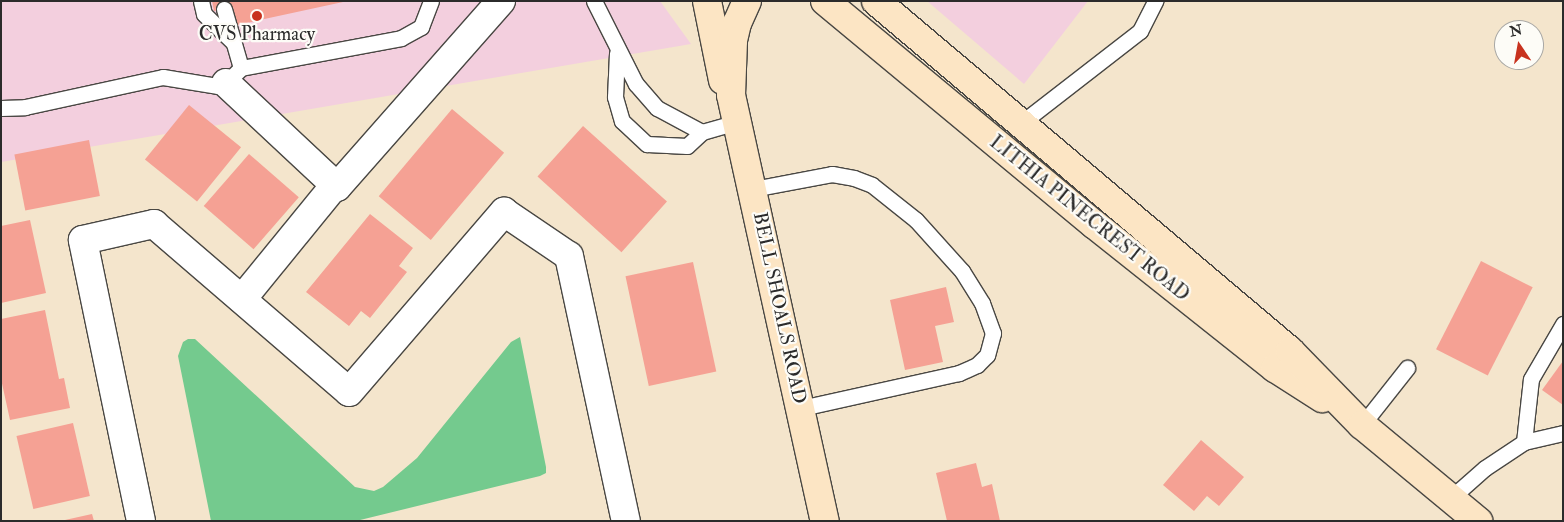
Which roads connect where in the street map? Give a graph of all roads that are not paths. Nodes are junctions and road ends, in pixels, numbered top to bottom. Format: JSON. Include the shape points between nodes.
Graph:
{"nodes":[{"id":1,"x":201,"y":1,"type":"edge"},
{"id":2,"x":431,"y":1,"type":"edge"},
{"id":3,"x":501,"y":1,"type":"edge"},
{"id":4,"x":594,"y":1,"type":"edge"},
{"id":5,"x":707,"y":1,"type":"edge"},
{"id":6,"x":747,"y":1,"type":"edge"},
{"id":7,"x":825,"y":1,"type":"edge"},
{"id":8,"x":876,"y":1,"type":"edge"},
{"id":9,"x":1155,"y":1,"type":"edge"},
{"id":10,"x":224,"y":9,"type":"dead end"},
{"id":11,"x":234,"y":42,"type":"junction"},
{"id":12,"x":617,"y":53,"type":"junction"},
{"id":13,"x":234,"y":76,"type":"junction"},
{"id":14,"x":731,"y":95,"type":"junction"},
{"id":15,"x":1,"y":108,"type":"edge"},
{"id":16,"x":736,"y":122,"type":"junction"},
{"id":17,"x":1020,"y":124,"type":"junction"},
{"id":18,"x":702,"y":132,"type":"junction"},
{"id":19,"x":335,"y":185,"type":"junction"},
{"id":20,"x":753,"y":189,"type":"junction"},
{"id":21,"x":242,"y":299,"type":"junction"},
{"id":22,"x":1563,"y":324,"type":"edge"},
{"id":23,"x":1408,"y":368,"type":"dead end"},
{"id":24,"x":801,"y":408,"type":"junction"},
{"id":25,"x":1362,"y":424,"type":"junction"},
{"id":26,"x":1563,"y":433,"type":"edge"},
{"id":27,"x":1524,"y":442,"type":"junction"},
{"id":28,"x":1451,"y":498,"type":"junction"},
{"id":29,"x":141,"y":521,"type":"edge"},
{"id":30,"x":626,"y":521,"type":"edge"},
{"id":31,"x":825,"y":521,"type":"edge"},
{"id":32,"x":1478,"y":521,"type":"edge"}],
"edges":[{"from":1,"to":11,"type":"lane","via":[[204,14]]},
{"from":2,"to":13,"type":"lane","via":[[422,27],[401,38]]},
{"from":3,"to":19,"type":"street"},
{"from":4,"to":12,"type":"lane"},
{"from":5,"to":14,"type":"main road","via":[[720,74]]},
{"from":6,"to":14,"type":"main road","via":[[733,41]]},
{"from":7,"to":25,"type":"main road","name":"LITHIA PINECREST ROAD","via":[[1275,368]]},
{"from":8,"to":17,"type":"main road","name":"LITHIA PINECREST ROAD"},
{"from":9,"to":17,"type":"lane","via":[[1140,31]]},
{"from":10,"to":11,"type":"lane"},
{"from":11,"to":13,"type":"lane"},
{"from":12,"to":18,"type":"lane","via":[[636,84],[657,108]]},
{"from":12,"to":18,"type":"lane","via":[[615,97],[622,120],[647,144],[687,146]]},
{"from":13,"to":15,"type":"lane","via":[[207,86],[175,78],[157,78],[25,106]]},
{"from":13,"to":19,"type":"street"},
{"from":14,"to":16,"type":"main road","name":"BELL SHOALS ROAD"},
{"from":16,"to":18,"type":"lane"},
{"from":16,"to":20,"type":"main road","name":"BELL SHOALS ROAD"},
{"from":17,"to":25,"type":"main road","name":"LITHIA PINECREST ROAD","via":[[1290,351]]},
{"from":19,"to":21,"type":"street"},
{"from":20,"to":24,"type":"main road","name":"BELL SHOALS ROAD"},
{"from":20,"to":24,"type":"lane","via":[[832,174],[872,185],[916,220],[962,271],[977,294],[992,333],[987,355],[977,365],[959,372]]},
{"from":21,"to":29,"type":"street","via":[[154,224],[82,240]]},
{"from":21,"to":30,"type":"street","via":[[349,392],[504,212],[569,256]]},
{"from":22,"to":27,"type":"lane","via":[[1531,379]]},
{"from":23,"to":25,"type":"lane"},
{"from":24,"to":31,"type":"main road","name":"BELL SHOALS ROAD"},
{"from":25,"to":28,"type":"main road","name":"LITHIA PINECREST ROAD"},
{"from":26,"to":27,"type":"lane"},
{"from":27,"to":28,"type":"lane","via":[[1485,468]]},
{"from":28,"to":32,"type":"main road","name":"LITHIA PINECREST ROAD"}]}
